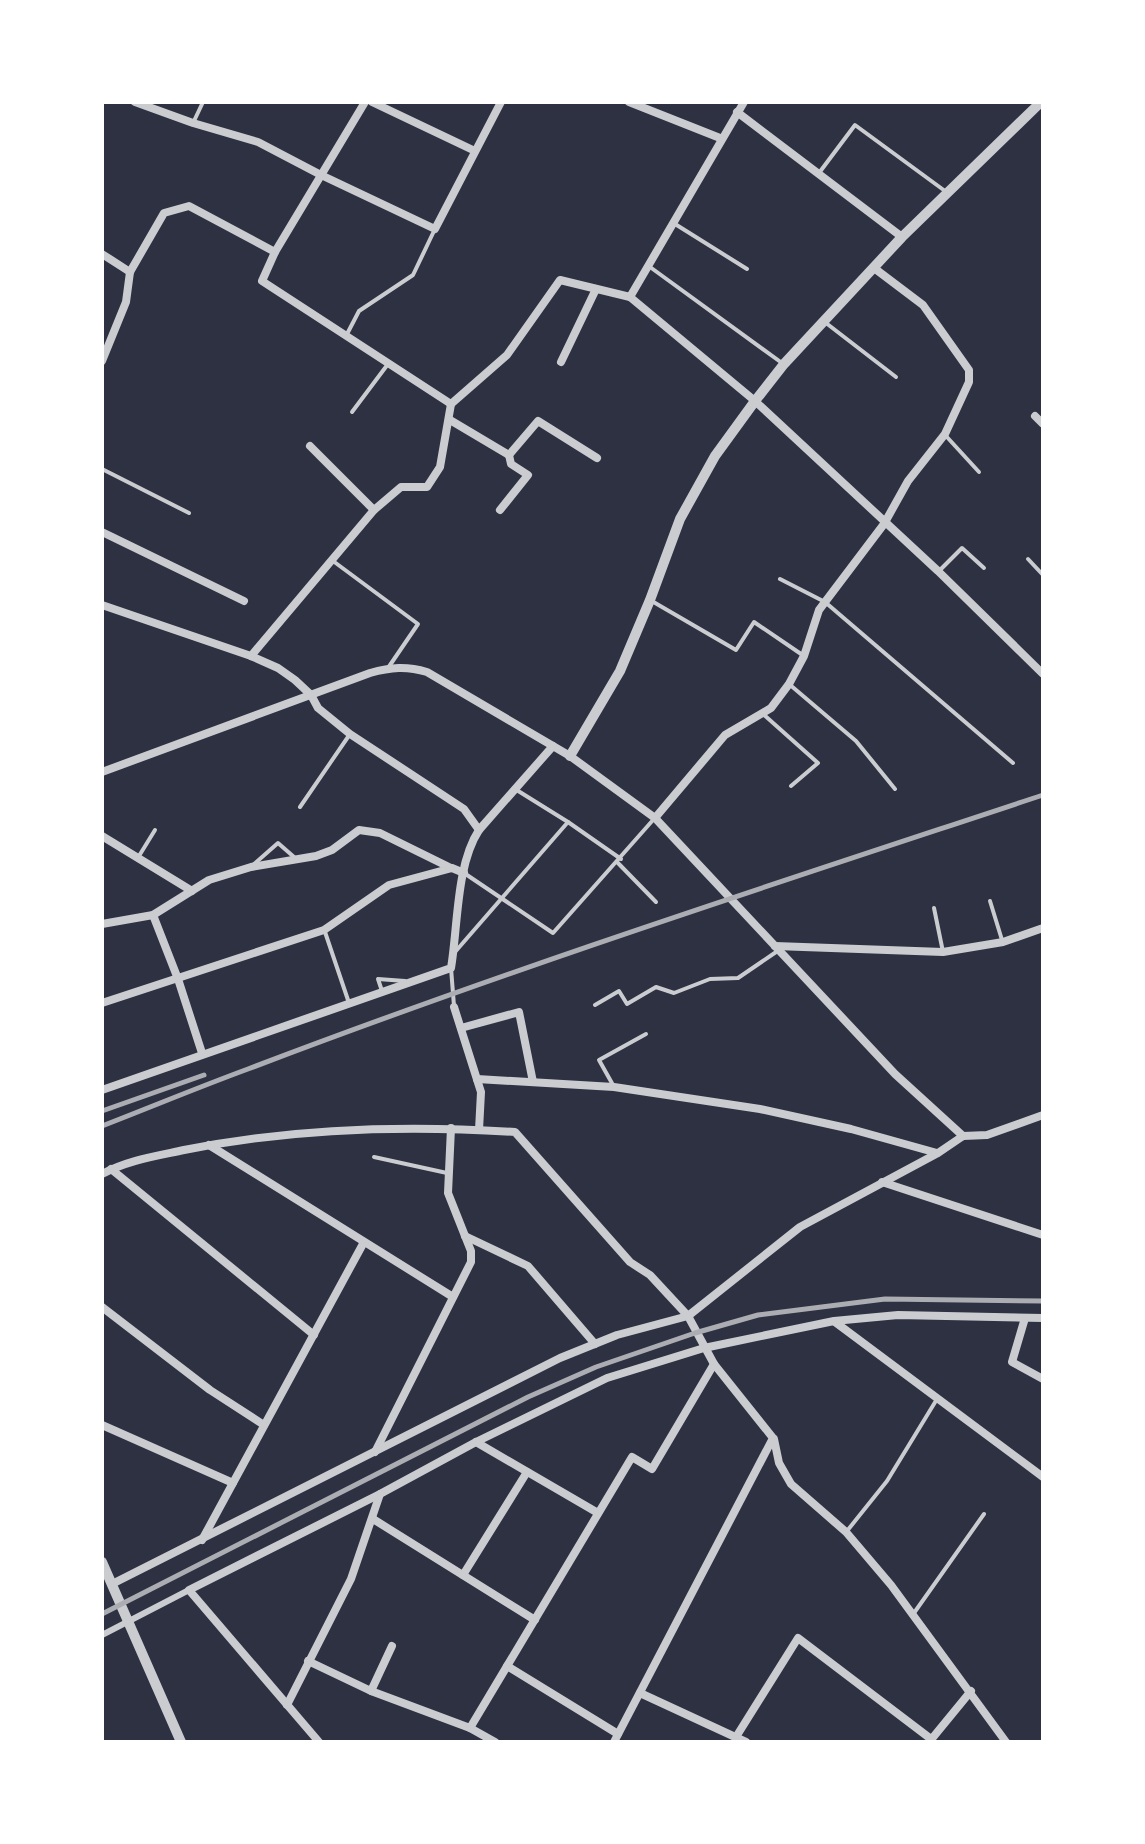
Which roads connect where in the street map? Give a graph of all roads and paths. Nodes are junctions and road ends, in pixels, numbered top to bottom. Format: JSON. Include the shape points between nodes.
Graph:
{"nodes":[{"id":1,"x":135,"y":102,"type":"edge"},
{"id":2,"x":203,"y":102,"type":"edge"},
{"id":3,"x":365,"y":102,"type":"edge"},
{"id":4,"x":372,"y":102,"type":"edge"},
{"id":5,"x":501,"y":102,"type":"edge"},
{"id":6,"x":629,"y":102,"type":"edge"},
{"id":7,"x":744,"y":102,"type":"edge"},
{"id":8,"x":1041,"y":102,"type":"edge"},
{"id":9,"x":737,"y":112,"type":"junction"},
{"id":10,"x":193,"y":123,"type":"junction"},
{"id":11,"x":720,"y":138,"type":"junction"},
{"id":12,"x":475,"y":151,"type":"junction"},
{"id":13,"x":819,"y":174,"type":"junction"},
{"id":14,"x":321,"y":175,"type":"junction"},
{"id":15,"x":947,"y":193,"type":"junction"},
{"id":16,"x":673,"y":223,"type":"junction"},
{"id":17,"x":435,"y":229,"type":"junction"},
{"id":18,"x":902,"y":237,"type":"junction"},
{"id":19,"x":275,"y":252,"type":"junction"},
{"id":20,"x":102,"y":254,"type":"edge"},
{"id":21,"x":648,"y":265,"type":"junction"},
{"id":22,"x":874,"y":268,"type":"junction"},
{"id":23,"x":747,"y":269,"type":"dead end"},
{"id":24,"x":130,"y":272,"type":"junction"},
{"id":25,"x":596,"y":289,"type":"junction"},
{"id":26,"x":630,"y":297,"type":"junction"},
{"id":27,"x":824,"y":322,"type":"junction"},
{"id":28,"x":346,"y":336,"type":"junction"},
{"id":29,"x":103,"y":354,"type":"edge"},
{"id":30,"x":561,"y":362,"type":"dead end"},
{"id":31,"x":388,"y":364,"type":"junction"},
{"id":32,"x":784,"y":364,"type":"junction"},
{"id":33,"x":896,"y":377,"type":"dead end"},
{"id":34,"x":755,"y":401,"type":"junction"},
{"id":35,"x":451,"y":404,"type":"junction"},
{"id":36,"x":352,"y":412,"type":"dead end"},
{"id":37,"x":1035,"y":416,"type":"dead end"},
{"id":38,"x":450,"y":420,"type":"junction"},
{"id":39,"x":1043,"y":424,"type":"edge"},
{"id":40,"x":945,"y":434,"type":"junction"},
{"id":41,"x":310,"y":446,"type":"dead end"},
{"id":42,"x":509,"y":455,"type":"junction"},
{"id":43,"x":597,"y":458,"type":"dead end"},
{"id":44,"x":102,"y":469,"type":"edge"},
{"id":45,"x":979,"y":472,"type":"dead end"},
{"id":46,"x":374,"y":510,"type":"junction"},
{"id":47,"x":500,"y":510,"type":"dead end"},
{"id":48,"x":189,"y":513,"type":"dead end"},
{"id":49,"x":884,"y":524,"type":"junction"},
{"id":50,"x":102,"y":532,"type":"edge"},
{"id":51,"x":1028,"y":559,"type":"dead end"},
{"id":52,"x":331,"y":560,"type":"junction"},
{"id":53,"x":984,"y":568,"type":"dead end"},
{"id":54,"x":938,"y":571,"type":"junction"},
{"id":55,"x":1043,"y":575,"type":"edge"},
{"id":56,"x":780,"y":579,"type":"dead end"},
{"id":57,"x":650,"y":600,"type":"junction"},
{"id":58,"x":244,"y":601,"type":"dead end"},
{"id":59,"x":825,"y":602,"type":"junction"},
{"id":60,"x":102,"y":605,"type":"edge"},
{"id":61,"x":251,"y":656,"type":"junction"},
{"id":62,"x":804,"y":656,"type":"junction"},
{"id":63,"x":388,"y":668,"type":"junction"},
{"id":64,"x":1041,"y":668,"type":"edge"},
{"id":65,"x":789,"y":684,"type":"junction"},
{"id":66,"x":311,"y":695,"type":"junction"},
{"id":67,"x":763,"y":714,"type":"junction"},
{"id":68,"x":350,"y":734,"type":"junction"},
{"id":69,"x":553,"y":746,"type":"junction"},
{"id":70,"x":570,"y":756,"type":"junction"},
{"id":71,"x":1013,"y":763,"type":"dead end"},
{"id":72,"x":102,"y":772,"type":"edge"},
{"id":73,"x":791,"y":786,"type":"dead end"},
{"id":74,"x":515,"y":789,"type":"junction"},
{"id":75,"x":895,"y":789,"type":"dead end"},
{"id":76,"x":300,"y":807,"type":"dead end"},
{"id":77,"x":655,"y":818,"type":"junction"},
{"id":78,"x":568,"y":822,"type":"junction"},
{"id":79,"x":155,"y":830,"type":"dead end"},
{"id":80,"x":479,"y":830,"type":"junction"},
{"id":81,"x":102,"y":836,"type":"edge"},
{"id":82,"x":137,"y":858,"type":"junction"},
{"id":83,"x":296,"y":859,"type":"junction"},
{"id":84,"x":619,"y":860,"type":"junction"},
{"id":85,"x":251,"y":867,"type":"junction"},
{"id":86,"x":452,"y":868,"type":"junction"},
{"id":87,"x":464,"y":873,"type":"junction"},
{"id":88,"x":192,"y":891,"type":"junction"},
{"id":89,"x":501,"y":899,"type":"junction"},
{"id":90,"x":990,"y":901,"type":"dead end"},
{"id":91,"x":656,"y":902,"type":"dead end"},
{"id":92,"x":934,"y":908,"type":"dead end"},
{"id":93,"x":153,"y":915,"type":"junction"},
{"id":94,"x":102,"y":924,"type":"edge"},
{"id":95,"x":1043,"y":928,"type":"edge"},
{"id":96,"x":324,"y":930,"type":"junction"},
{"id":97,"x":1003,"y":942,"type":"junction"},
{"id":98,"x":777,"y":948,"type":"junction"},
{"id":99,"x":943,"y":952,"type":"junction"},
{"id":100,"x":454,"y":954,"type":"junction"},
{"id":101,"x":451,"y":968,"type":"junction"},
{"id":102,"x":178,"y":979,"type":"junction"},
{"id":103,"x":413,"y":982,"type":"junction"},
{"id":104,"x":383,"y":993,"type":"junction"},
{"id":105,"x":102,"y":1003,"type":"edge"},
{"id":106,"x":350,"y":1005,"type":"junction"},
{"id":107,"x":595,"y":1005,"type":"dead end"},
{"id":108,"x":454,"y":1007,"type":"joint"},
{"id":109,"x":461,"y":1028,"type":"junction"},
{"id":110,"x":646,"y":1034,"type":"dead end"},
{"id":111,"x":202,"y":1053,"type":"junction"},
{"id":112,"x":477,"y":1079,"type":"junction"},
{"id":113,"x":533,"y":1082,"type":"junction"},
{"id":114,"x":614,"y":1087,"type":"junction"},
{"id":115,"x":102,"y":1090,"type":"edge"},
{"id":116,"x":1043,"y":1115,"type":"edge"},
{"id":117,"x":451,"y":1128,"type":"junction"},
{"id":118,"x":479,"y":1130,"type":"junction"},
{"id":119,"x":963,"y":1136,"type":"junction"},
{"id":120,"x":209,"y":1145,"type":"junction"},
{"id":121,"x":938,"y":1153,"type":"junction"},
{"id":122,"x":374,"y":1157,"type":"dead end"},
{"id":123,"x":107,"y":1168,"type":"edge"},
{"id":124,"x":447,"y":1173,"type":"junction"},
{"id":125,"x":102,"y":1174,"type":"edge"},
{"id":126,"x":882,"y":1182,"type":"junction"},
{"id":127,"x":465,"y":1235,"type":"junction"},
{"id":128,"x":1043,"y":1235,"type":"edge"},
{"id":129,"x":364,"y":1242,"type":"junction"},
{"id":130,"x":453,"y":1297,"type":"junction"},
{"id":131,"x":102,"y":1307,"type":"edge"},
{"id":132,"x":688,"y":1316,"type":"junction"},
{"id":133,"x":1025,"y":1318,"type":"junction"},
{"id":134,"x":1043,"y":1318,"type":"edge"},
{"id":135,"x":834,"y":1321,"type":"junction"},
{"id":136,"x":314,"y":1335,"type":"junction"},
{"id":137,"x":595,"y":1344,"type":"junction"},
{"id":138,"x":704,"y":1348,"type":"junction"},
{"id":139,"x":714,"y":1364,"type":"junction"},
{"id":140,"x":1043,"y":1379,"type":"edge"},
{"id":141,"x":938,"y":1398,"type":"junction"},
{"id":142,"x":102,"y":1425,"type":"edge"},
{"id":143,"x":264,"y":1425,"type":"junction"},
{"id":144,"x":773,"y":1438,"type":"junction"},
{"id":145,"x":476,"y":1442,"type":"junction"},
{"id":146,"x":375,"y":1452,"type":"junction"},
{"id":147,"x":527,"y":1472,"type":"junction"},
{"id":148,"x":1043,"y":1477,"type":"edge"},
{"id":149,"x":233,"y":1483,"type":"junction"},
{"id":150,"x":380,"y":1494,"type":"junction"},
{"id":151,"x":598,"y":1513,"type":"junction"},
{"id":152,"x":984,"y":1514,"type":"dead end"},
{"id":153,"x":373,"y":1519,"type":"junction"},
{"id":154,"x":846,"y":1532,"type":"junction"},
{"id":155,"x":201,"y":1541,"type":"junction"},
{"id":156,"x":102,"y":1562,"type":"edge"},
{"id":157,"x":463,"y":1575,"type":"junction"},
{"id":158,"x":107,"y":1586,"type":"edge"},
{"id":159,"x":189,"y":1590,"type":"junction"},
{"id":160,"x":913,"y":1615,"type":"junction"},
{"id":161,"x":535,"y":1620,"type":"junction"},
{"id":162,"x":129,"y":1622,"type":"junction"},
{"id":163,"x":102,"y":1635,"type":"edge"},
{"id":164,"x":392,"y":1646,"type":"dead end"},
{"id":165,"x":308,"y":1661,"type":"junction"},
{"id":166,"x":507,"y":1666,"type":"junction"},
{"id":167,"x":371,"y":1691,"type":"junction"},
{"id":168,"x":971,"y":1691,"type":"junction"},
{"id":169,"x":640,"y":1693,"type":"junction"},
{"id":170,"x":287,"y":1705,"type":"junction"},
{"id":171,"x":470,"y":1728,"type":"junction"},
{"id":172,"x":736,"y":1737,"type":"junction"},
{"id":173,"x":616,"y":1738,"type":"edge"},
{"id":174,"x":930,"y":1741,"type":"edge"},
{"id":175,"x":181,"y":1742,"type":"edge"},
{"id":176,"x":319,"y":1742,"type":"edge"},
{"id":177,"x":495,"y":1742,"type":"edge"},
{"id":178,"x":746,"y":1742,"type":"edge"},
{"id":179,"x":1006,"y":1742,"type":"edge"}],
"edges":[{"from":1,"to":10,"type":"street"},
{"from":2,"to":10,"type":"lane"},
{"from":3,"to":14,"type":"street"},
{"from":4,"to":12,"type":"street"},
{"from":5,"to":12,"type":"street"},
{"from":6,"to":11,"type":"street"},
{"from":7,"to":9,"type":"street"},
{"from":8,"to":15,"type":"street"},
{"from":9,"to":11,"type":"street"},
{"from":9,"to":13,"type":"street"},
{"from":10,"to":14,"type":"street","via":[[258,142]]},
{"from":11,"to":16,"type":"street"},
{"from":12,"to":17,"type":"street"},
{"from":13,"to":15,"type":"lane","via":[[855,125]]},
{"from":13,"to":18,"type":"street"},
{"from":14,"to":17,"type":"street"},
{"from":14,"to":19,"type":"street"},
{"from":15,"to":18,"type":"street"},
{"from":16,"to":21,"type":"street"},
{"from":16,"to":23,"type":"lane"},
{"from":17,"to":28,"type":"lane","via":[[413,275],[359,311]]},
{"from":18,"to":22,"type":"street"},
{"from":19,"to":24,"type":"street","via":[[189,206],[164,213]]},
{"from":19,"to":28,"type":"street","via":[[262,281]]},
{"from":20,"to":24,"type":"street"},
{"from":21,"to":26,"type":"street"},
{"from":21,"to":32,"type":"lane"},
{"from":22,"to":27,"type":"street"},
{"from":22,"to":40,"type":"street","via":[[923,305],[969,370],[969,382]]},
{"from":24,"to":29,"type":"street","via":[[126,302]]},
{"from":25,"to":26,"type":"street"},
{"from":25,"to":30,"type":"street"},
{"from":25,"to":35,"type":"street","via":[[560,280],[507,355]]},
{"from":26,"to":34,"type":"street"},
{"from":27,"to":32,"type":"street"},
{"from":27,"to":33,"type":"lane"},
{"from":28,"to":31,"type":"street"},
{"from":31,"to":35,"type":"street"},
{"from":31,"to":36,"type":"lane"},
{"from":32,"to":34,"type":"street"},
{"from":34,"to":49,"type":"street"},
{"from":34,"to":57,"type":"street","via":[[715,456],[680,519]]},
{"from":35,"to":38,"type":"street"},
{"from":37,"to":39,"type":"street"},
{"from":38,"to":42,"type":"street"},
{"from":38,"to":46,"type":"street","via":[[440,467],[427,487],[401,487]]},
{"from":40,"to":45,"type":"lane"},
{"from":40,"to":49,"type":"street","via":[[908,481]]},
{"from":41,"to":46,"type":"street"},
{"from":42,"to":43,"type":"street","via":[[538,421]]},
{"from":42,"to":47,"type":"street","via":[[511,464],[528,475]]},
{"from":44,"to":48,"type":"lane"},
{"from":46,"to":52,"type":"street"},
{"from":49,"to":54,"type":"street"},
{"from":49,"to":59,"type":"street"},
{"from":50,"to":58,"type":"street"},
{"from":51,"to":55,"type":"lane"},
{"from":52,"to":61,"type":"street"},
{"from":52,"to":63,"type":"lane","via":[[418,624]]},
{"from":53,"to":54,"type":"lane","via":[[962,548]]},
{"from":54,"to":64,"type":"street"},
{"from":56,"to":59,"type":"lane"},
{"from":57,"to":62,"type":"lane","via":[[736,650],[754,622]]},
{"from":57,"to":70,"type":"street","via":[[620,671]]},
{"from":59,"to":62,"type":"street"},
{"from":59,"to":71,"type":"lane"},
{"from":60,"to":61,"type":"street"},
{"from":61,"to":66,"type":"street","via":[[278,668]]},
{"from":62,"to":65,"type":"street"},
{"from":63,"to":66,"type":"street"},
{"from":63,"to":69,"type":"street","via":[[427,672]]},
{"from":65,"to":67,"type":"street"},
{"from":65,"to":75,"type":"lane","via":[[856,741]]},
{"from":66,"to":68,"type":"street","via":[[318,708]]},
{"from":66,"to":72,"type":"street"},
{"from":67,"to":73,"type":"lane","via":[[818,763]]},
{"from":67,"to":77,"type":"street","via":[[725,735]]},
{"from":68,"to":76,"type":"lane"},
{"from":68,"to":80,"type":"street","via":[[464,809]]},
{"from":69,"to":70,"type":"street"},
{"from":69,"to":74,"type":"street"},
{"from":70,"to":77,"type":"street"},
{"from":74,"to":78,"type":"lane"},
{"from":74,"to":80,"type":"street"},
{"from":77,"to":84,"type":"lane"},
{"from":77,"to":98,"type":"street"},
{"from":78,"to":84,"type":"lane"},
{"from":78,"to":89,"type":"lane"},
{"from":79,"to":82,"type":"lane"},
{"from":80,"to":87,"type":"street"},
{"from":81,"to":82,"type":"street"},
{"from":82,"to":88,"type":"street"},
{"from":83,"to":85,"type":"street"},
{"from":83,"to":85,"type":"lane","via":[[278,843]]},
{"from":83,"to":86,"type":"street","via":[[332,850],[359,830],[380,833]]},
{"from":84,"to":89,"type":"lane","via":[[553,933]]},
{"from":84,"to":91,"type":"lane"},
{"from":85,"to":88,"type":"street"},
{"from":86,"to":87,"type":"street"},
{"from":86,"to":96,"type":"street","via":[[389,885]]},
{"from":87,"to":89,"type":"lane"},
{"from":87,"to":100,"type":"street"},
{"from":88,"to":93,"type":"street"},
{"from":89,"to":100,"type":"lane"},
{"from":90,"to":97,"type":"lane"},
{"from":92,"to":99,"type":"lane"},
{"from":93,"to":94,"type":"street"},
{"from":93,"to":102,"type":"street"},
{"from":95,"to":97,"type":"street"},
{"from":96,"to":102,"type":"street"},
{"from":96,"to":106,"type":"lane"},
{"from":97,"to":99,"type":"street"},
{"from":98,"to":99,"type":"street"},
{"from":98,"to":107,"type":"lane","via":[[738,978],[710,979],[674,993],[656,987],[627,1004],[619,991]]},
{"from":98,"to":119,"type":"street","via":[[895,1074]]},
{"from":100,"to":101,"type":"street"},
{"from":101,"to":103,"type":"street"},
{"from":101,"to":108,"type":"lane"},
{"from":102,"to":105,"type":"street"},
{"from":102,"to":111,"type":"street"},
{"from":103,"to":104,"type":"street"},
{"from":103,"to":104,"type":"lane","via":[[378,979]]},
{"from":104,"to":106,"type":"street"},
{"from":106,"to":111,"type":"street"},
{"from":108,"to":109,"type":"street"},
{"from":109,"to":112,"type":"street"},
{"from":109,"to":113,"type":"street","via":[[519,1012]]},
{"from":110,"to":114,"type":"lane","via":[[599,1060]]},
{"from":111,"to":115,"type":"street"},
{"from":112,"to":113,"type":"street"},
{"from":112,"to":118,"type":"street"},
{"from":113,"to":114,"type":"street"},
{"from":114,"to":121,"type":"street","via":[[760,1109]]},
{"from":116,"to":119,"type":"street","via":[[987,1135]]},
{"from":117,"to":118,"type":"street"},
{"from":117,"to":120,"type":"street","via":[[344,1130]]},
{"from":117,"to":124,"type":"street"},
{"from":118,"to":132,"type":"street","via":[[515,1132],[630,1262],[650,1275]]},
{"from":119,"to":121,"type":"street"},
{"from":120,"to":123,"type":"street"},
{"from":120,"to":129,"type":"street"},
{"from":121,"to":126,"type":"street"},
{"from":122,"to":124,"type":"lane"},
{"from":123,"to":125,"type":"street"},
{"from":123,"to":136,"type":"street"},
{"from":124,"to":127,"type":"street","via":[[448,1193]]},
{"from":126,"to":128,"type":"street"},
{"from":126,"to":132,"type":"street","via":[[800,1227]]},
{"from":127,"to":130,"type":"street","via":[[471,1262]]},
{"from":127,"to":137,"type":"street","via":[[528,1266]]},
{"from":129,"to":130,"type":"street"},
{"from":129,"to":136,"type":"street"},
{"from":130,"to":146,"type":"street"},
{"from":131,"to":143,"type":"street"},
{"from":132,"to":137,"type":"street"},
{"from":132,"to":138,"type":"street"},
{"from":133,"to":134,"type":"street"},
{"from":133,"to":135,"type":"street","via":[[898,1315]]},
{"from":133,"to":140,"type":"street","via":[[1012,1362]]},
{"from":135,"to":138,"type":"street"},
{"from":135,"to":141,"type":"street"},
{"from":136,"to":143,"type":"street"},
{"from":137,"to":146,"type":"street"},
{"from":138,"to":139,"type":"street"},
{"from":138,"to":145,"type":"street","via":[[607,1378]]},
{"from":139,"to":144,"type":"street"},
{"from":139,"to":151,"type":"street","via":[[652,1469],[632,1457]]},
{"from":141,"to":148,"type":"street"},
{"from":141,"to":154,"type":"lane","via":[[887,1481]]},
{"from":142,"to":149,"type":"street"},
{"from":143,"to":149,"type":"street"},
{"from":144,"to":154,"type":"street","via":[[791,1484]]},
{"from":144,"to":169,"type":"street"},
{"from":145,"to":147,"type":"street"},
{"from":145,"to":150,"type":"street"},
{"from":146,"to":155,"type":"street"},
{"from":147,"to":151,"type":"street"},
{"from":147,"to":157,"type":"street"},
{"from":149,"to":155,"type":"street"},
{"from":150,"to":153,"type":"street"},
{"from":150,"to":159,"type":"street"},
{"from":151,"to":161,"type":"street"},
{"from":152,"to":160,"type":"lane"},
{"from":153,"to":157,"type":"street"},
{"from":153,"to":165,"type":"street","via":[[351,1579]]},
{"from":154,"to":160,"type":"street"},
{"from":155,"to":158,"type":"street"},
{"from":156,"to":158,"type":"street"},
{"from":157,"to":161,"type":"street"},
{"from":158,"to":162,"type":"street"},
{"from":159,"to":162,"type":"street"},
{"from":159,"to":170,"type":"street"},
{"from":160,"to":168,"type":"street"},
{"from":161,"to":166,"type":"street"},
{"from":162,"to":163,"type":"street"},
{"from":162,"to":175,"type":"street"},
{"from":164,"to":167,"type":"street"},
{"from":165,"to":167,"type":"street"},
{"from":165,"to":170,"type":"street"},
{"from":166,"to":171,"type":"street"},
{"from":166,"to":173,"type":"street"},
{"from":167,"to":171,"type":"street"},
{"from":168,"to":174,"type":"street"},
{"from":168,"to":179,"type":"street"},
{"from":169,"to":172,"type":"street"},
{"from":169,"to":173,"type":"street"},
{"from":170,"to":176,"type":"street"},
{"from":171,"to":177,"type":"street"},
{"from":172,"to":174,"type":"street","via":[[798,1638]]},
{"from":172,"to":178,"type":"street"}]}
